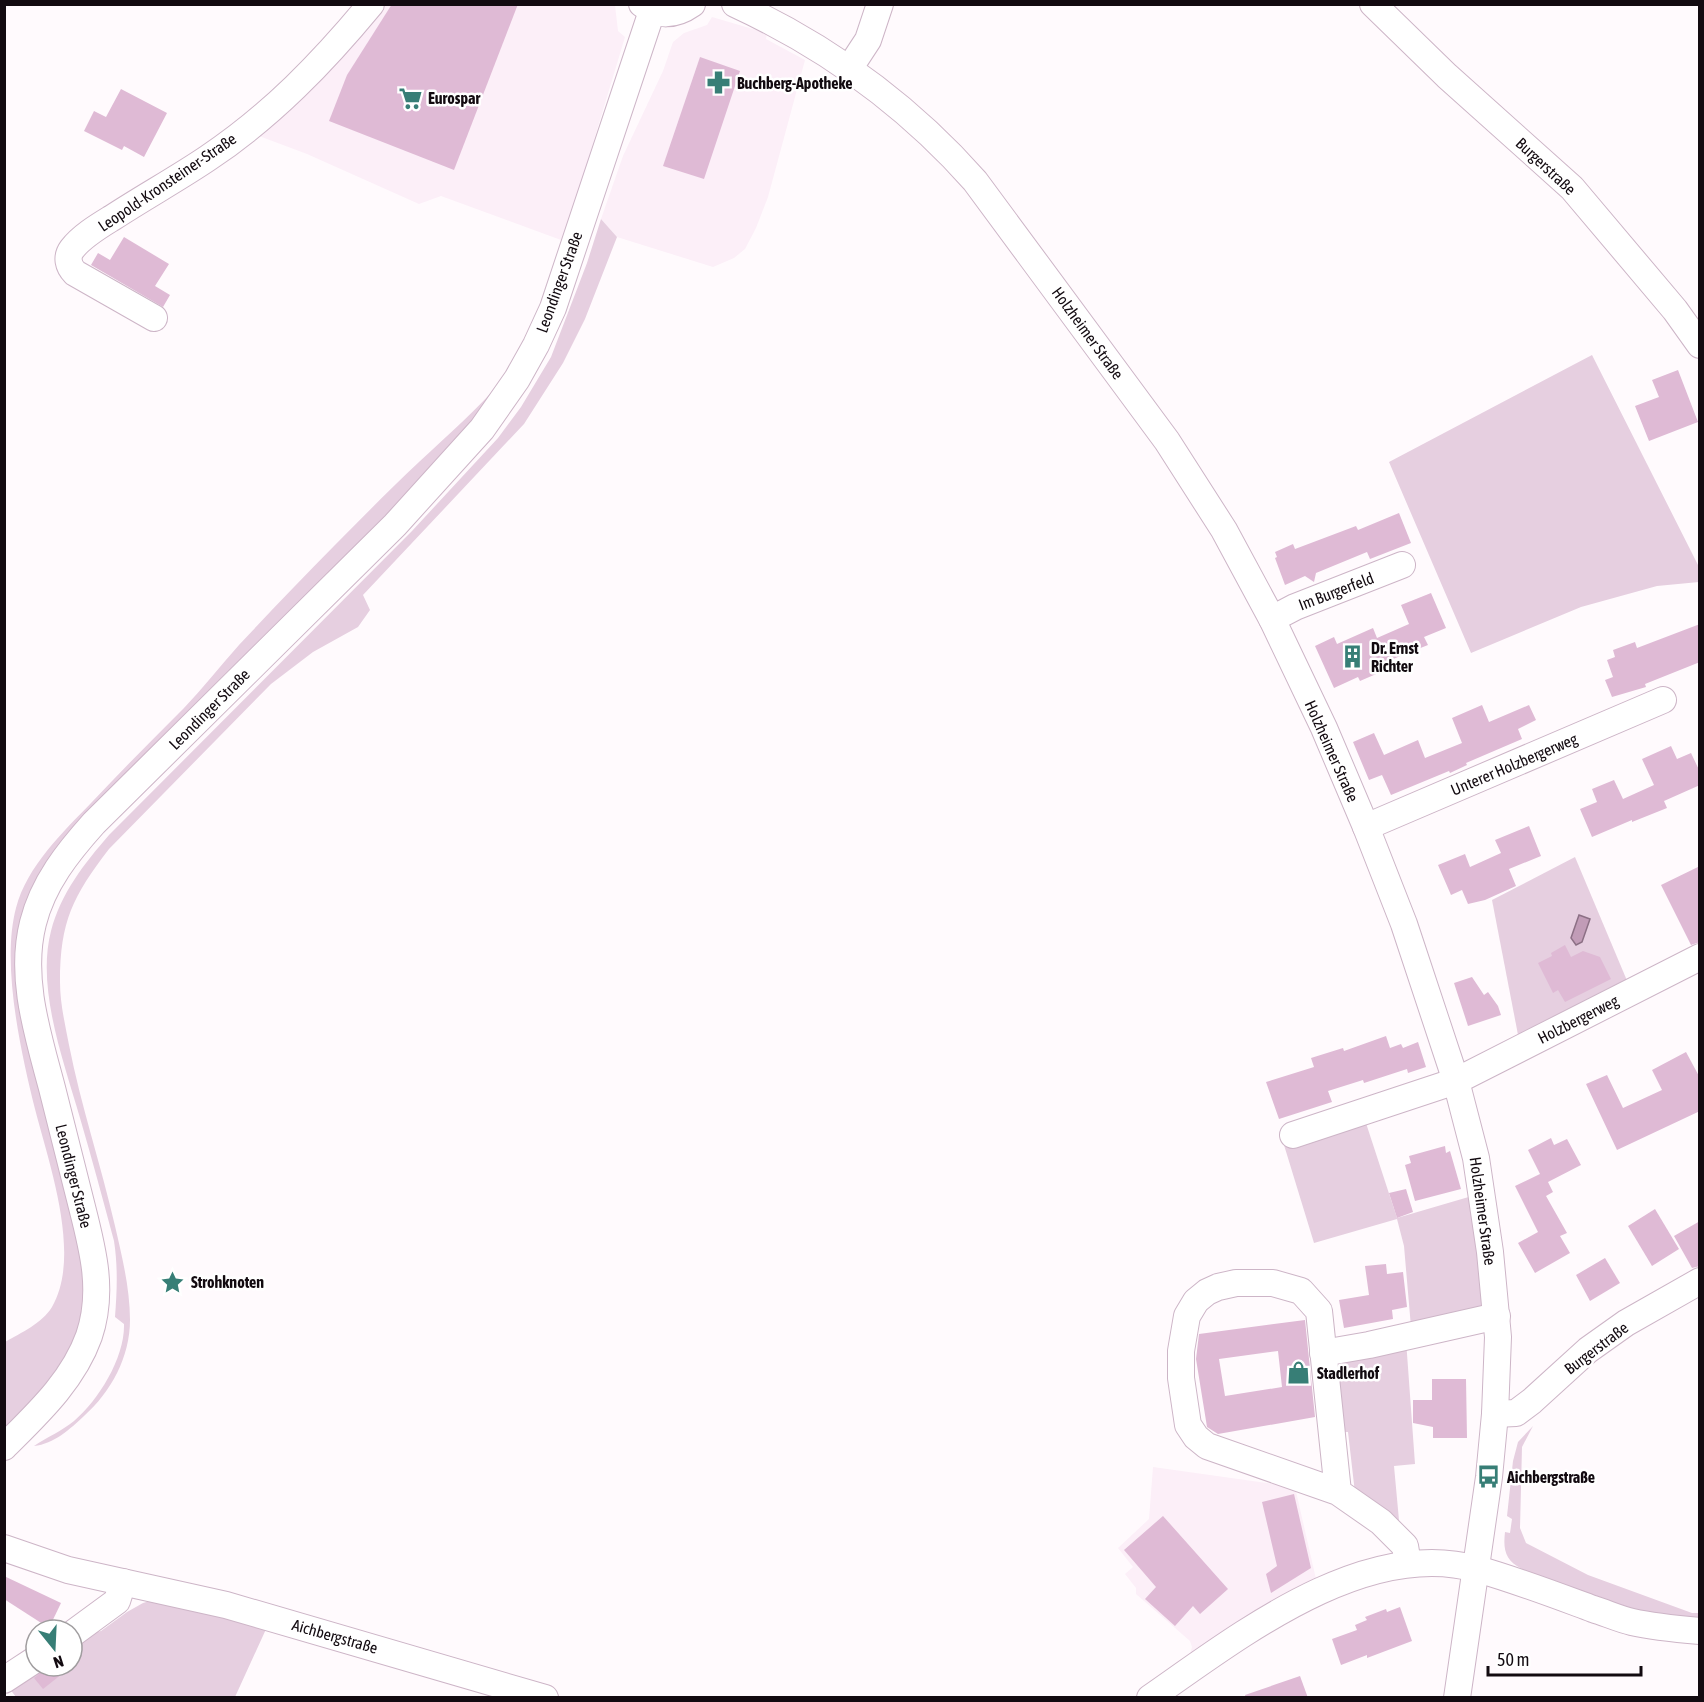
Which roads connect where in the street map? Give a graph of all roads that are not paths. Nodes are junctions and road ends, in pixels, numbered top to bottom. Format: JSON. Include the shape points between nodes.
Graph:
{"nodes":[{"id":1,"x":370,"y":4,"type":"edge"},
{"id":2,"x":692,"y":4,"type":"edge"},
{"id":3,"x":735,"y":4,"type":"edge"},
{"id":4,"x":880,"y":4,"type":"edge"},
{"id":5,"x":1373,"y":4,"type":"edge"},
{"id":6,"x":647,"y":8,"type":"edge"},
{"id":7,"x":849,"y":69,"type":"junction"},
{"id":8,"x":154,"y":318,"type":"dead end"},
{"id":9,"x":1700,"y":345,"type":"edge"},
{"id":10,"x":1402,"y":565,"type":"dead end"},
{"id":11,"x":1272,"y":619,"type":"junction"},
{"id":12,"x":1663,"y":700,"type":"dead end"},
{"id":13,"x":1366,"y":827,"type":"junction"},
{"id":14,"x":1700,"y":957,"type":"edge"},
{"id":15,"x":1456,"y":1081,"type":"junction"},
{"id":16,"x":1293,"y":1135,"type":"dead end"},
{"id":17,"x":1700,"y":1281,"type":"edge"},
{"id":18,"x":1497,"y":1316,"type":"junction"},
{"id":19,"x":1323,"y":1353,"type":"junction"},
{"id":20,"x":1495,"y":1414,"type":"junction"},
{"id":21,"x":4,"y":1447,"type":"edge"},
{"id":22,"x":1338,"y":1492,"type":"junction"},
{"id":23,"x":4,"y":1548,"type":"edge"},
{"id":24,"x":1408,"y":1564,"type":"junction"},
{"id":25,"x":1476,"y":1569,"type":"junction"},
{"id":26,"x":123,"y":1582,"type":"junction"},
{"id":27,"x":84,"y":1625,"type":"edge"},
{"id":28,"x":1700,"y":1631,"type":"edge"},
{"id":29,"x":24,"y":1667,"type":"edge"},
{"id":30,"x":4,"y":1680,"type":"edge"},
{"id":31,"x":545,"y":1698,"type":"edge"},
{"id":32,"x":1150,"y":1698,"type":"edge"},
{"id":33,"x":1457,"y":1698,"type":"edge"}],
"edges":[{"from":1,"to":8,"type":"street","name":"Leopold-Kronsteiner-Straße","via":[[330,52],[262,116],[211,156],[102,224],[71,250],[68,259],[75,273]]},
{"from":2,"to":6,"type":"street","name":"Leondinger Straße","via":[[672,14]]},
{"from":3,"to":7,"type":"street","name":"Holzheimer Straße","via":[[794,34]]},
{"from":4,"to":7,"type":"street","via":[[868,40]]},
{"from":5,"to":9,"type":"street","name":"Burgerstraße","via":[[1572,188]]},
{"from":6,"to":21,"type":"street","name":"Leondinger Straße","via":[[553,308],[512,387],[482,429],[395,525],[94,823],[69,851],[41,899],[29,954],[32,1008],[94,1252],[97,1297],[89,1334],[69,1375]]},
{"from":7,"to":11,"type":"street","name":"Holzheimer Straße","via":[[938,140],[996,207],[1167,441],[1224,530]]},
{"from":10,"to":11,"type":"street","name":"Im Burgerfeld","via":[[1295,606]]},
{"from":11,"to":13,"type":"street","name":"Holzheimer Straße"},
{"from":12,"to":13,"type":"street","name":"Unterer Holzbergerweg"},
{"from":13,"to":15,"type":"street","name":"Holzheimer Straße","via":[[1404,924]]},
{"from":14,"to":15,"type":"street","name":"Holzbergerweg"},
{"from":15,"to":16,"type":"street","name":"Holzbergerweg"},
{"from":15,"to":18,"type":"street","name":"Holzheimer Straße","via":[[1476,1158]]},
{"from":17,"to":20,"type":"street","name":"Burgerstraße","via":[[1626,1323],[1588,1350],[1516,1413]]},
{"from":18,"to":19,"type":"street"},
{"from":18,"to":20,"type":"street","name":"Holzheimer Straße"},
{"from":19,"to":22,"type":"street"},
{"from":19,"to":22,"type":"street","via":[[1319,1311],[1301,1291],[1273,1283],[1236,1283],[1207,1292],[1187,1316],[1181,1378],[1188,1425],[1207,1446]]},
{"from":20,"to":25,"type":"street","name":"Holzheimer Straße"},
{"from":22,"to":24,"type":"street","via":[[1381,1522],[1405,1546]]},
{"from":23,"to":26,"type":"street","name":"Aichbergstraße","via":[[68,1570]]},
{"from":24,"to":25,"type":"street","via":[[1443,1563]]},
{"from":24,"to":32,"type":"street","via":[[1309,1595]]},
{"from":25,"to":28,"type":"street","via":[[1632,1622]]},
{"from":25,"to":33,"type":"street","name":"Holzheimer Straße"},
{"from":26,"to":27,"type":"street","via":[[117,1601]]},
{"from":26,"to":31,"type":"street","name":"Aichbergstraße","via":[[226,1605]]},
{"from":29,"to":30,"type":"street"}]}
